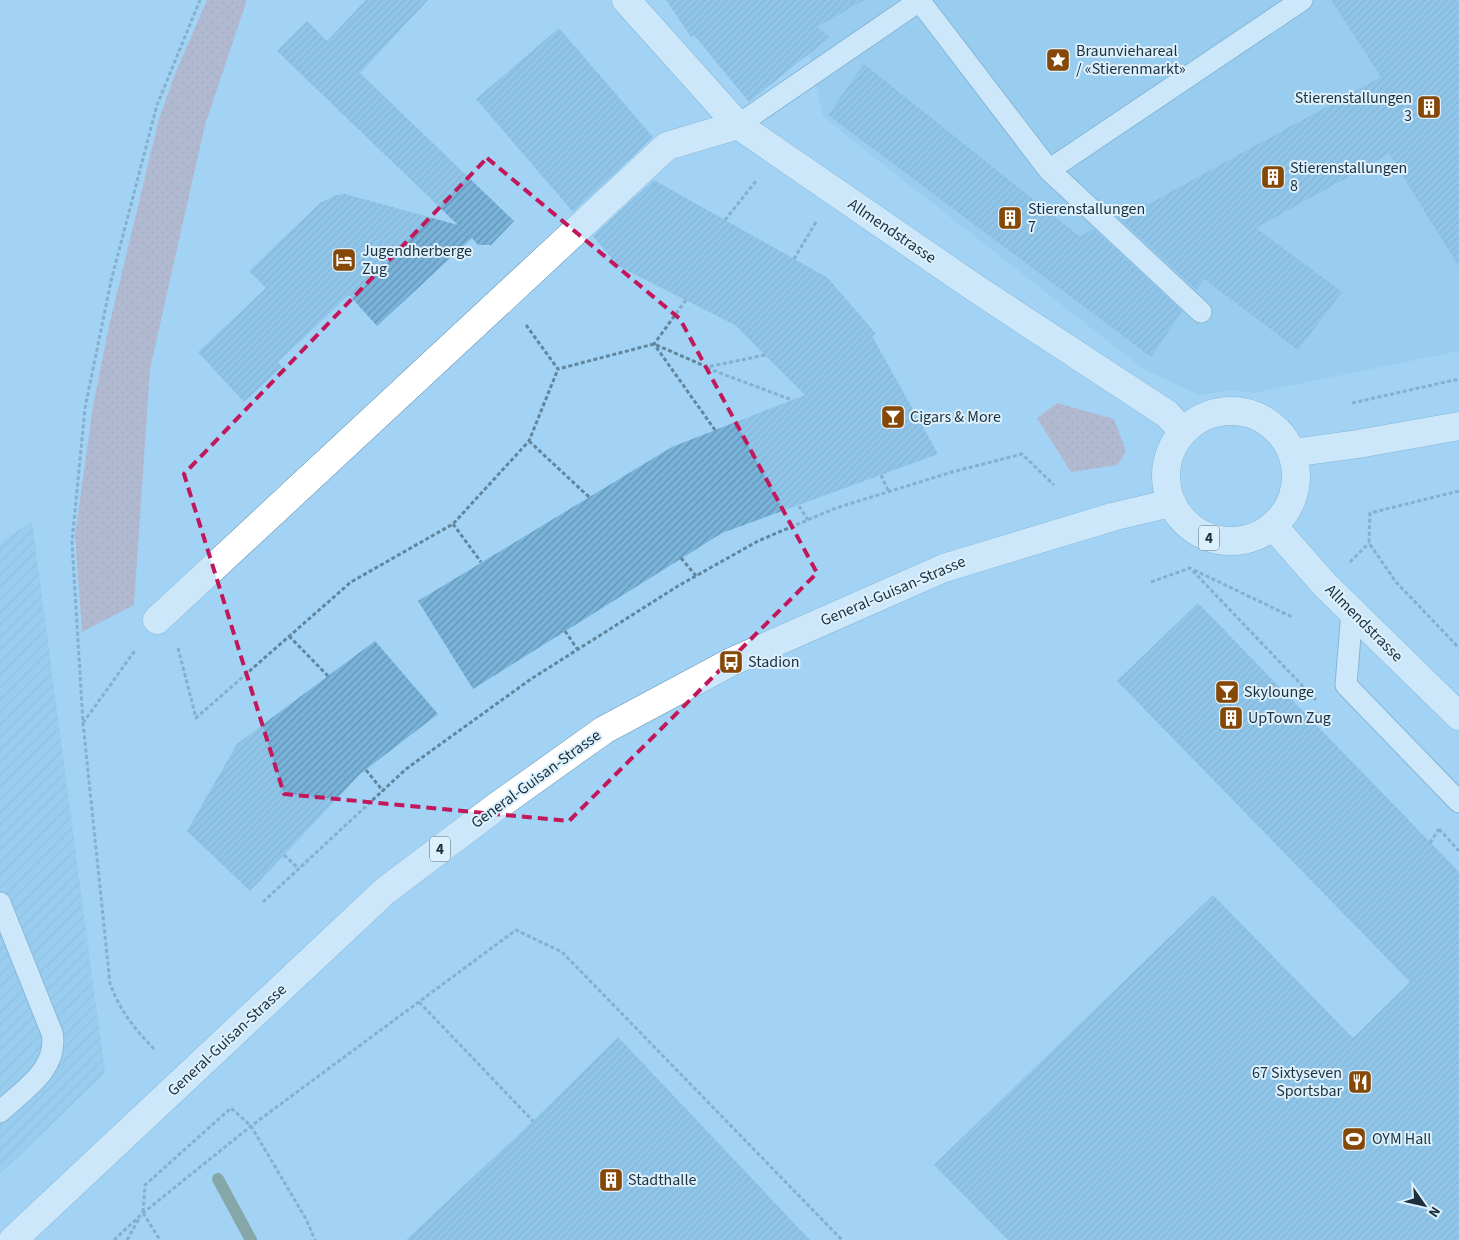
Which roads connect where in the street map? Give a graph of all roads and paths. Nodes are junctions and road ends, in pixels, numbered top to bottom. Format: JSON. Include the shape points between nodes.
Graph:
{"nodes":[{"id":1,"x":200,"y":0,"type":"edge"},
{"id":2,"x":626,"y":0,"type":"edge"},
{"id":3,"x":919,"y":0,"type":"edge"},
{"id":4,"x":1302,"y":0,"type":"edge"},
{"id":5,"x":738,"y":126,"type":"junction"},
{"id":6,"x":779,"y":153,"type":"junction"},
{"id":7,"x":1049,"y":170,"type":"junction"},
{"id":8,"x":834,"y":191,"type":"junction"},
{"id":9,"x":725,"y":220,"type":"dead end"},
{"id":10,"x":794,"y":259,"type":"dead end"},
{"id":11,"x":505,"y":296,"type":"junction"},
{"id":12,"x":686,"y":300,"type":"dead end"},
{"id":13,"x":1201,"y":312,"type":"dead end"},
{"id":14,"x":654,"y":344,"type":"junction"},
{"id":15,"x":765,"y":355,"type":"dead end"},
{"id":16,"x":706,"y":367,"type":"junction"},
{"id":17,"x":558,"y":368,"type":"junction"},
{"id":18,"x":1459,"y":379,"type":"edge"},
{"id":19,"x":792,"y":400,"type":"dead end"},
{"id":20,"x":1352,"y":403,"type":"dead end"},
{"id":21,"x":1459,"y":426,"type":"edge"},
{"id":22,"x":714,"y":430,"type":"dead end"},
{"id":23,"x":1183,"y":431,"type":"junction"},
{"id":24,"x":530,"y":441,"type":"junction"},
{"id":25,"x":1292,"y":453,"type":"junction"},
{"id":26,"x":881,"y":475,"type":"dead end"},
{"id":27,"x":1054,"y":485,"type":"dead end"},
{"id":28,"x":1459,"y":491,"type":"edge"},
{"id":29,"x":889,"y":492,"type":"junction"},
{"id":30,"x":589,"y":496,"type":"dead end"},
{"id":31,"x":1171,"y":503,"type":"junction"},
{"id":32,"x":799,"y":506,"type":"dead end"},
{"id":33,"x":808,"y":520,"type":"junction"},
{"id":34,"x":453,"y":524,"type":"junction"},
{"id":35,"x":1273,"y":526,"type":"junction"},
{"id":36,"x":1369,"y":543,"type":"junction"},
{"id":37,"x":680,"y":558,"type":"dead end"},
{"id":38,"x":481,"y":562,"type":"dead end"},
{"id":39,"x":1348,"y":564,"type":"dead end"},
{"id":40,"x":1190,"y":568,"type":"junction"},
{"id":41,"x":696,"y":576,"type":"junction"},
{"id":42,"x":1151,"y":582,"type":"dead end"},
{"id":43,"x":1352,"y":611,"type":"junction"},
{"id":44,"x":162,"y":614,"type":"junction"},
{"id":45,"x":1292,"y":617,"type":"dead end"},
{"id":46,"x":565,"y":631,"type":"dead end"},
{"id":47,"x":290,"y":636,"type":"junction"},
{"id":48,"x":1459,"y":648,"type":"edge"},
{"id":49,"x":578,"y":650,"type":"junction"},
{"id":50,"x":328,"y":676,"type":"dead end"},
{"id":51,"x":1322,"y":706,"type":"dead end"},
{"id":52,"x":1459,"y":716,"type":"edge"},
{"id":53,"x":83,"y":723,"type":"junction"},
{"id":54,"x":366,"y":770,"type":"dead end"},
{"id":55,"x":383,"y":791,"type":"junction"},
{"id":56,"x":1459,"y":802,"type":"edge"},
{"id":57,"x":1432,"y":822,"type":"dead end"},
{"id":58,"x":1439,"y":829,"type":"junction"},
{"id":59,"x":1430,"y":843,"type":"dead end"},
{"id":60,"x":1459,"y":851,"type":"edge"},
{"id":61,"x":284,"y":855,"type":"dead end"},
{"id":62,"x":299,"y":869,"type":"junction"},
{"id":63,"x":263,"y":902,"type":"dead end"},
{"id":64,"x":0,"y":903,"type":"edge"},
{"id":65,"x":419,"y":1002,"type":"junction"},
{"id":66,"x":154,"y":1049,"type":"dead end"},
{"id":67,"x":0,"y":1112,"type":"edge"},
{"id":68,"x":533,"y":1121,"type":"dead end"},
{"id":69,"x":251,"y":1126,"type":"junction"},
{"id":70,"x":143,"y":1213,"type":"junction"},
{"id":71,"x":13,"y":1240,"type":"edge"},
{"id":72,"x":114,"y":1240,"type":"edge"},
{"id":73,"x":127,"y":1240,"type":"edge"},
{"id":74,"x":160,"y":1240,"type":"edge"},
{"id":75,"x":315,"y":1240,"type":"edge"},
{"id":76,"x":842,"y":1240,"type":"edge"}],
"edges":[{"from":1,"to":53,"type":"path","via":[[157,105],[112,281],[85,408],[72,542]]},
{"from":2,"to":5,"type":"main road","name":"Allmendstrasse"},
{"from":3,"to":5,"type":"lane"},
{"from":3,"to":7,"type":"lane"},
{"from":4,"to":7,"type":"lane"},
{"from":5,"to":6,"type":"main road","name":"Allmendstrasse"},
{"from":5,"to":11,"type":"main road","via":[[667,146]]},
{"from":6,"to":8,"type":"main road","name":"Allmendstrasse"},
{"from":6,"to":9,"type":"path"},
{"from":7,"to":13,"type":"lane"},
{"from":8,"to":10,"type":"path"},
{"from":8,"to":23,"type":"main road","name":"Allmendstrasse","via":[[1167,414]]},
{"from":11,"to":17,"type":"path"},
{"from":11,"to":44,"type":"main road"},
{"from":12,"to":14,"type":"path"},
{"from":14,"to":16,"type":"path"},
{"from":14,"to":17,"type":"path"},
{"from":14,"to":22,"type":"path"},
{"from":15,"to":16,"type":"path"},
{"from":16,"to":19,"type":"path"},
{"from":17,"to":24,"type":"path"},
{"from":18,"to":20,"type":"path"},
{"from":21,"to":25,"type":"main road"},
{"from":23,"to":25,"type":"main road","number":"4","via":[[1198,419],[1234,410],[1253,414],[1270,423],[1283,436]]},
{"from":23,"to":31,"type":"main road","number":"4","via":[[1167,458],[1166,489]]},
{"from":24,"to":30,"type":"path"},
{"from":24,"to":34,"type":"path"},
{"from":25,"to":35,"type":"main road","number":"4","via":[[1296,472],[1294,492],[1286,511]]},
{"from":26,"to":29,"type":"path"},
{"from":27,"to":29,"type":"path","via":[[1022,454]]},
{"from":28,"to":36,"type":"path","via":[[1370,513]]},
{"from":29,"to":33,"type":"path"},
{"from":31,"to":35,"type":"main road","number":"4","via":[[1180,518],[1208,538],[1242,540]]},
{"from":31,"to":71,"type":"main road","name":"General-Guisan-Strasse","number":"4","via":[[1103,519],[944,568],[731,662],[604,730],[385,891]]},
{"from":32,"to":33,"type":"path"},
{"from":33,"to":41,"type":"path","via":[[758,541]]},
{"from":34,"to":38,"type":"path"},
{"from":34,"to":47,"type":"path","via":[[351,582]]},
{"from":35,"to":43,"type":"main road","name":"Allmendstrasse"},
{"from":36,"to":39,"type":"path"},
{"from":36,"to":48,"type":"path","via":[[1396,582]]},
{"from":37,"to":41,"type":"path"},
{"from":40,"to":42,"type":"path"},
{"from":40,"to":45,"type":"path"},
{"from":40,"to":51,"type":"path"},
{"from":41,"to":49,"type":"path"},
{"from":43,"to":52,"type":"main road","name":"Allmendstrasse"},
{"from":43,"to":56,"type":"lane","via":[[1346,684]]},
{"from":44,"to":47,"type":"path","via":[[196,718]]},
{"from":44,"to":53,"type":"path"},
{"from":46,"to":49,"type":"path"},
{"from":47,"to":50,"type":"path"},
{"from":49,"to":55,"type":"path","via":[[530,679],[414,764]]},
{"from":53,"to":66,"type":"path","via":[[110,984],[126,1018]]},
{"from":54,"to":55,"type":"path"},
{"from":55,"to":62,"type":"path"},
{"from":57,"to":58,"type":"path"},
{"from":58,"to":59,"type":"path"},
{"from":58,"to":60,"type":"path"},
{"from":61,"to":62,"type":"path"},
{"from":62,"to":63,"type":"path"},
{"from":64,"to":67,"type":"lane","via":[[54,1044],[53,1054],[42,1072]]},
{"from":65,"to":68,"type":"path"},
{"from":65,"to":69,"type":"path"},
{"from":65,"to":76,"type":"path","via":[[516,930],[562,952]]},
{"from":69,"to":70,"type":"path"},
{"from":69,"to":70,"type":"path","via":[[230,1108],[145,1185]]},
{"from":69,"to":75,"type":"path"},
{"from":70,"to":72,"type":"path"},
{"from":70,"to":73,"type":"path"},
{"from":70,"to":74,"type":"path"}]}
